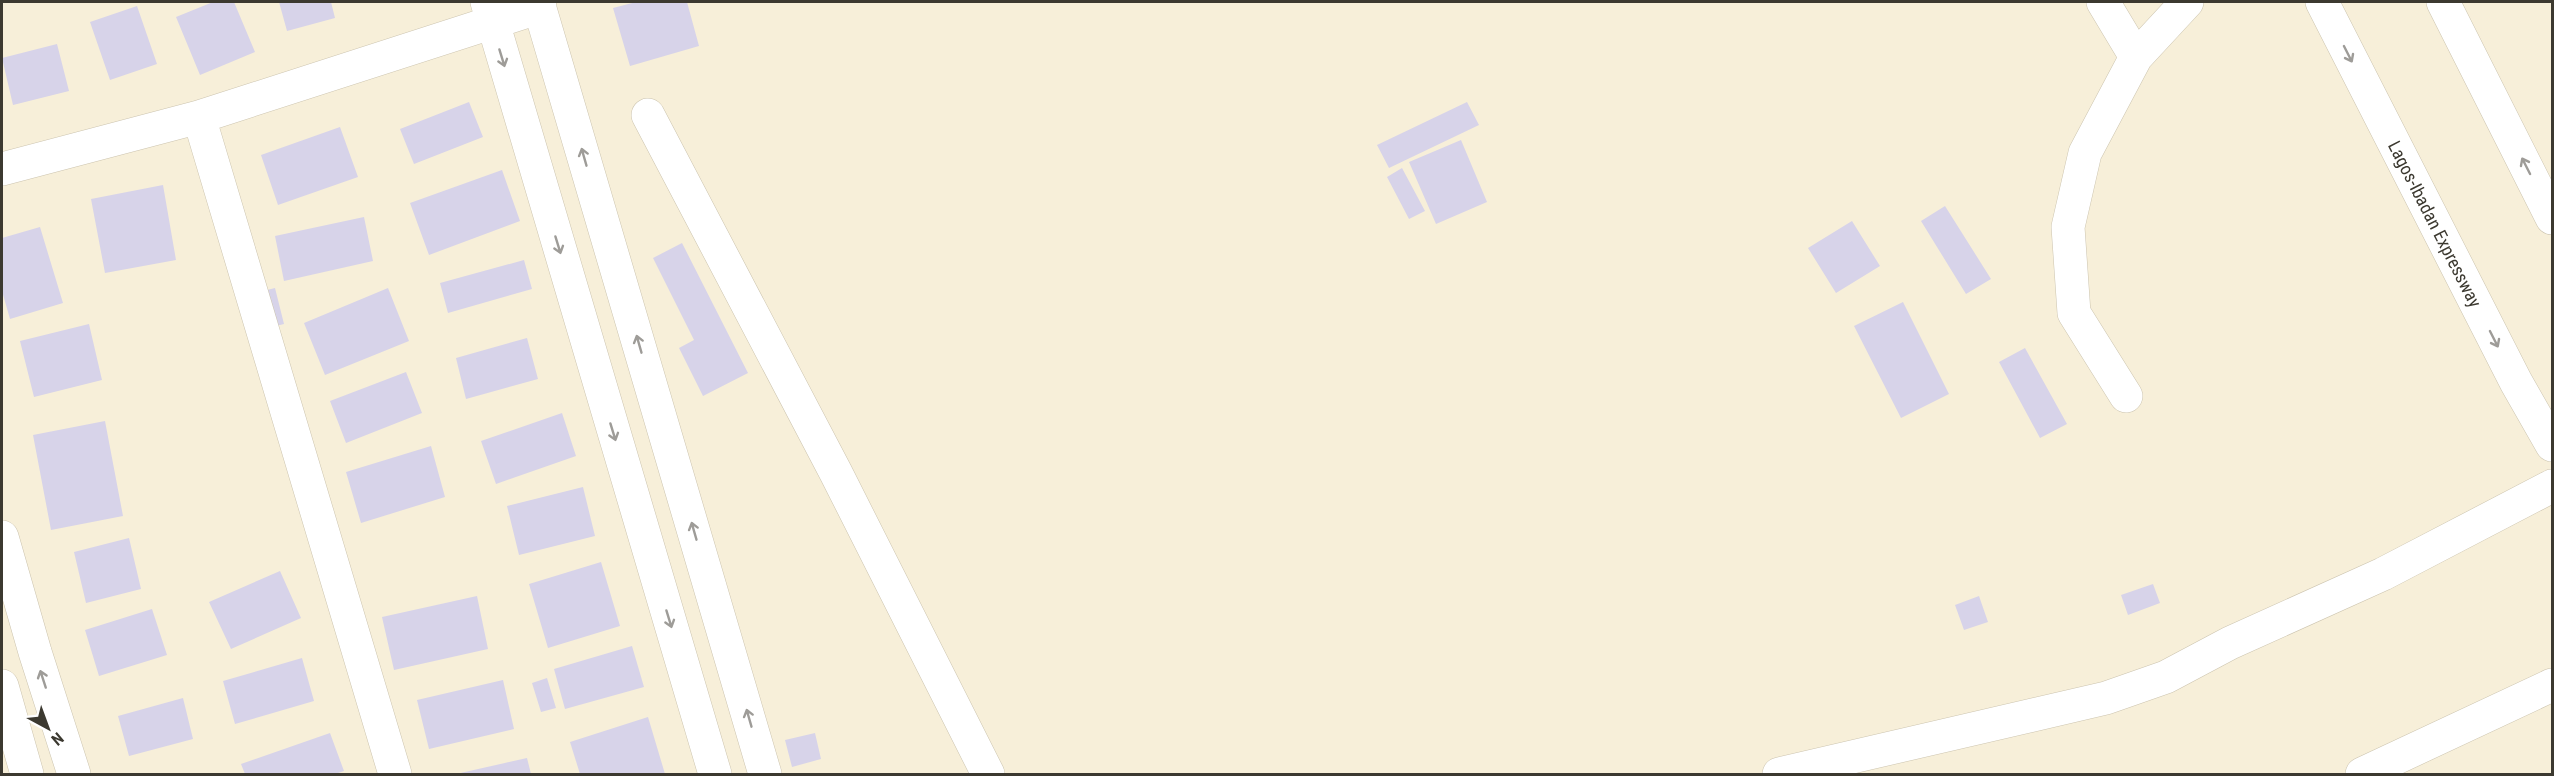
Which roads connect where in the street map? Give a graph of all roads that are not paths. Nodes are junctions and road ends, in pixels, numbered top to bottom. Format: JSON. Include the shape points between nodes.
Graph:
{"nodes":[{"id":1,"x":2103,"y":2,"type":"edge"},
{"id":2,"x":2187,"y":2,"type":"edge"},
{"id":3,"x":2322,"y":2,"type":"edge"},
{"id":4,"x":2443,"y":2,"type":"edge"},
{"id":5,"x":539,"y":4,"type":"edge"},
{"id":6,"x":489,"y":12,"type":"edge"},
{"id":7,"x":2136,"y":57,"type":"junction"},
{"id":8,"x":648,"y":115,"type":"dead end"},
{"id":9,"x":199,"y":117,"type":"junction"},
{"id":10,"x":2,"y":168,"type":"edge"},
{"id":11,"x":2553,"y":218,"type":"edge"},
{"id":12,"x":2126,"y":396,"type":"dead end"},
{"id":13,"x":2553,"y":445,"type":"edge"},
{"id":14,"x":2553,"y":486,"type":"edge"},
{"id":15,"x":2,"y":537,"type":"edge"},
{"id":16,"x":2553,"y":685,"type":"edge"},
{"id":17,"x":2,"y":686,"type":"edge"},
{"id":18,"x":27,"y":774,"type":"edge"},
{"id":19,"x":74,"y":774,"type":"edge"},
{"id":20,"x":395,"y":774,"type":"edge"},
{"id":21,"x":715,"y":774,"type":"edge"},
{"id":22,"x":765,"y":774,"type":"edge"},
{"id":23,"x":988,"y":774,"type":"edge"},
{"id":24,"x":1779,"y":774,"type":"edge"},
{"id":25,"x":2362,"y":774,"type":"edge"}],
"edges":[{"from":1,"to":7,"type":"main road"},
{"from":2,"to":7,"type":"main road"},
{"from":3,"to":13,"type":"main road","name":"Lagos-Ibadan Expressway","one_way":true,"via":[[2516,382]]},
{"from":11,"to":4,"type":"main road","one_way":true},
{"from":5,"to":6,"type":"main road"},
{"from":22,"to":5,"type":"main road","one_way":true},
{"from":6,"to":9,"type":"main road"},
{"from":6,"to":21,"type":"main road","one_way":true},
{"from":7,"to":12,"type":"main road","via":[[2085,153],[2068,227],[2074,313]]},
{"from":8,"to":23,"type":"main road"},
{"from":9,"to":10,"type":"main road"},
{"from":9,"to":20,"type":"main road"},
{"from":14,"to":24,"type":"main road","via":[[2383,574],[2166,677],[2106,698]]},
{"from":19,"to":15,"type":"main road","one_way":true},
{"from":16,"to":25,"type":"main road"},
{"from":17,"to":18,"type":"main road"}]}
